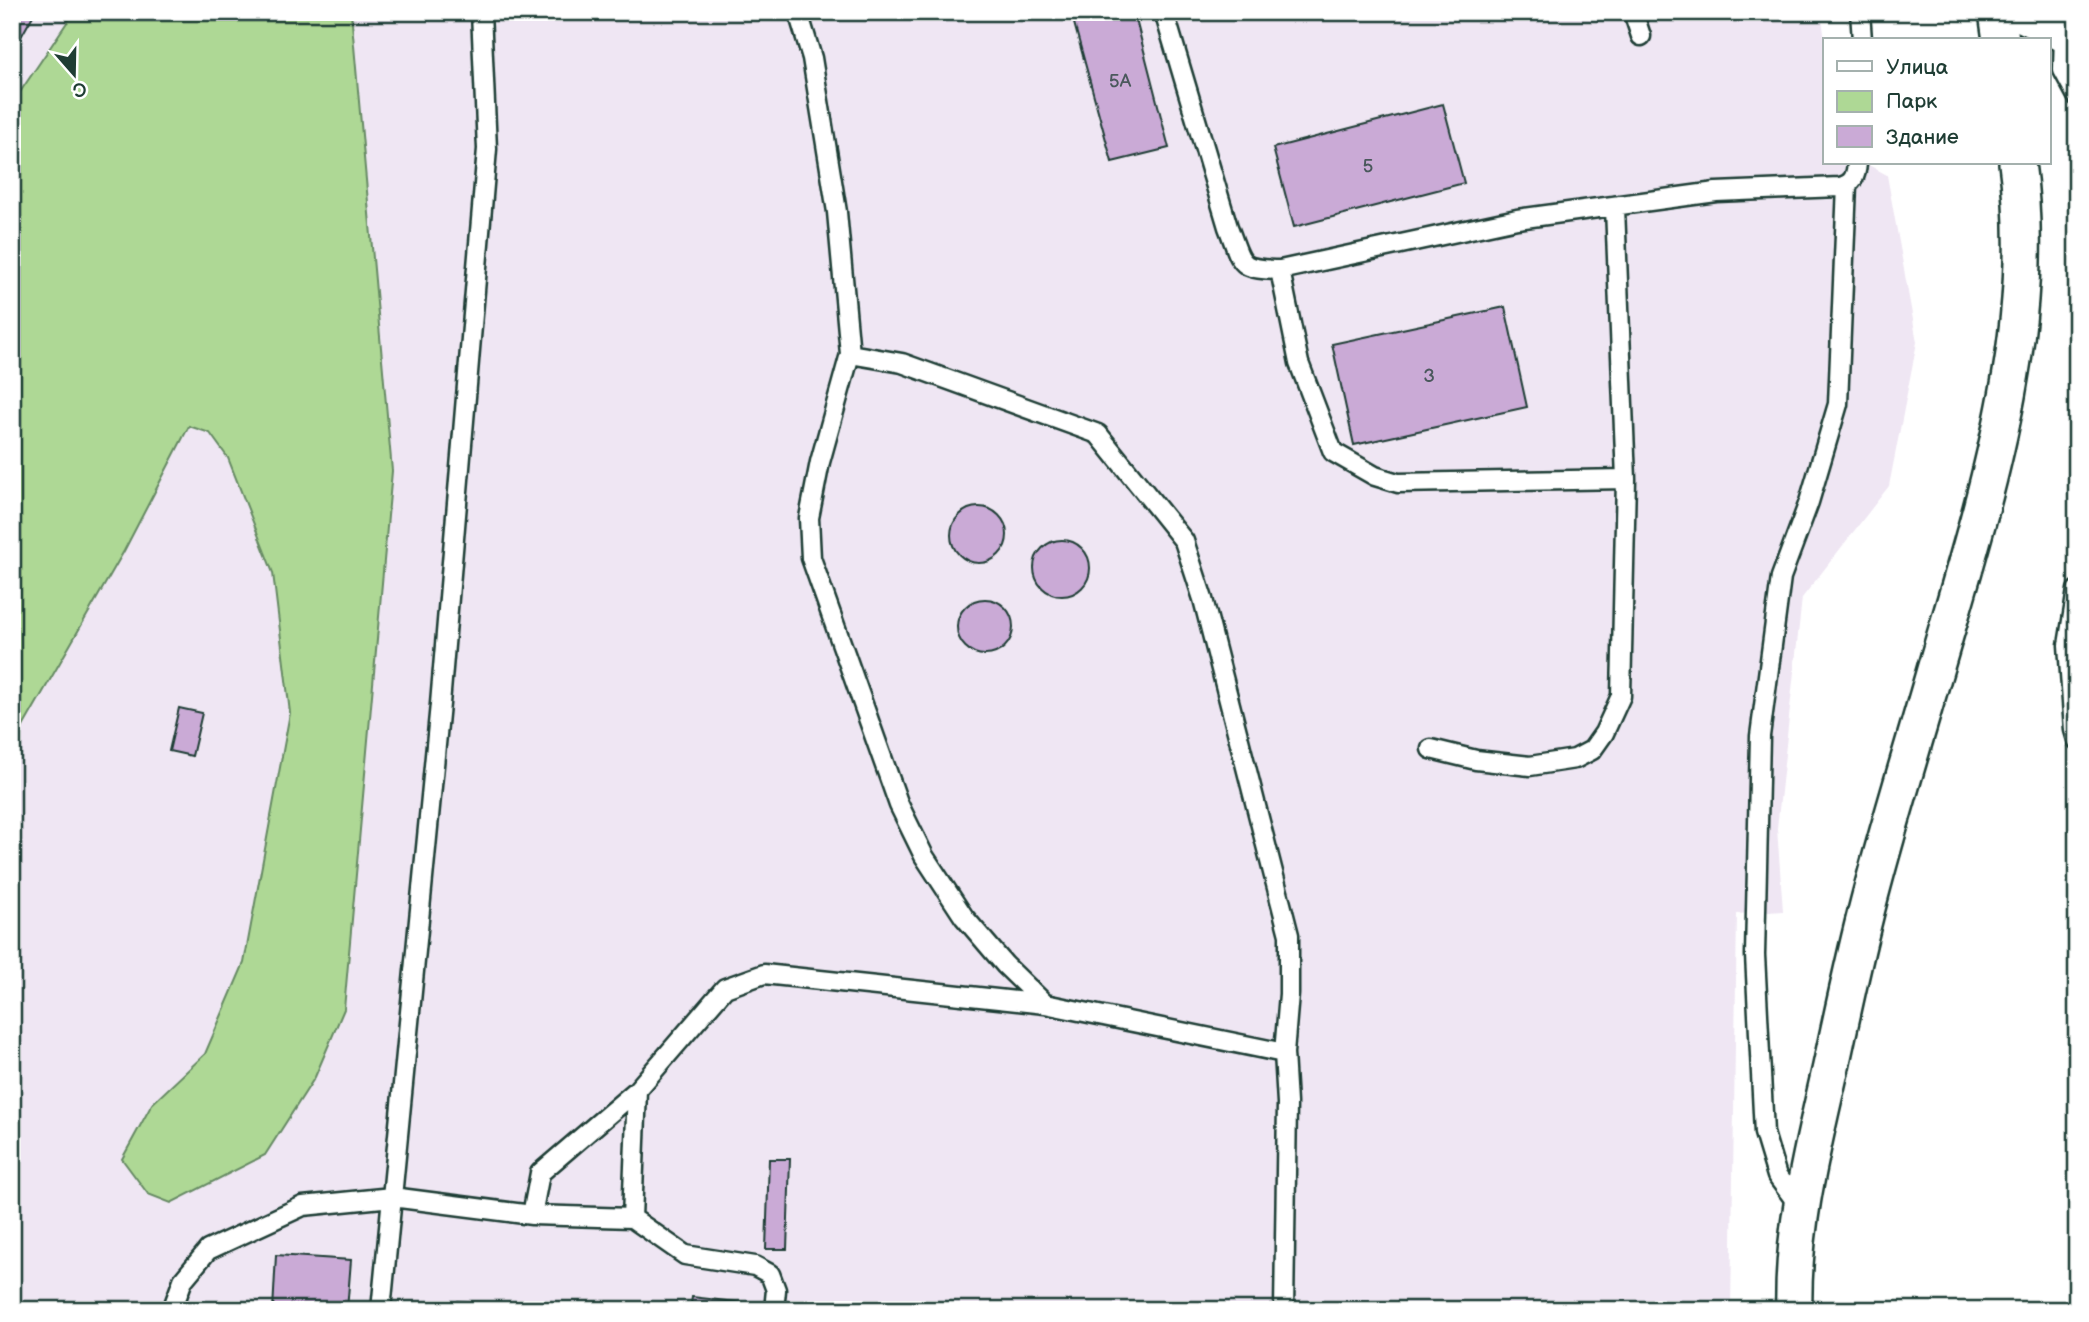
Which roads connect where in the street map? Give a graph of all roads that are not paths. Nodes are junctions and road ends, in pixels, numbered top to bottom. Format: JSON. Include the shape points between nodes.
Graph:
{"nodes":[{"id":1,"x":481,"y":12,"type":"edge"},
{"id":2,"x":798,"y":12,"type":"edge"},
{"id":3,"x":1164,"y":12,"type":"edge"},
{"id":4,"x":1633,"y":12,"type":"edge"},
{"id":5,"x":1860,"y":12,"type":"edge"},
{"id":6,"x":1997,"y":12,"type":"edge"},
{"id":7,"x":2018,"y":12,"type":"edge"},
{"id":8,"x":2070,"y":34,"type":"edge"},
{"id":9,"x":1641,"y":36,"type":"dead end"},
{"id":10,"x":1862,"y":38,"type":"edge"},
{"id":11,"x":2001,"y":38,"type":"edge"},
{"id":12,"x":2077,"y":96,"type":"edge"},
{"id":13,"x":1857,"y":164,"type":"edge"},
{"id":14,"x":2017,"y":164,"type":"edge"},
{"id":15,"x":1847,"y":185,"type":"junction"},
{"id":16,"x":1615,"y":208,"type":"junction"},
{"id":17,"x":1280,"y":270,"type":"junction"},
{"id":18,"x":850,"y":354,"type":"junction"},
{"id":19,"x":1626,"y":479,"type":"junction"},
{"id":20,"x":2077,"y":590,"type":"edge"},
{"id":21,"x":2077,"y":740,"type":"edge"},
{"id":22,"x":1431,"y":749,"type":"dead end"},
{"id":23,"x":1045,"y":1004,"type":"junction"},
{"id":24,"x":1284,"y":1053,"type":"junction"},
{"id":25,"x":637,"y":1090,"type":"junction"},
{"id":26,"x":392,"y":1197,"type":"junction"},
{"id":27,"x":1800,"y":1207,"type":"junction"},
{"id":28,"x":532,"y":1215,"type":"junction"},
{"id":29,"x":632,"y":1218,"type":"junction"},
{"id":30,"x":172,"y":1310,"type":"edge"},
{"id":31,"x":381,"y":1310,"type":"edge"},
{"id":32,"x":774,"y":1310,"type":"edge"},
{"id":33,"x":1284,"y":1310,"type":"edge"},
{"id":34,"x":1794,"y":1310,"type":"edge"}],
"edges":[{"from":1,"to":26,"type":"lane","via":[[487,149]]},
{"from":2,"to":18,"type":"lane","via":[[812,58],[837,212]]},
{"from":3,"to":17,"type":"lane","via":[[1242,261],[1251,269]]},
{"from":4,"to":9,"type":"lane"},
{"from":5,"to":10,"type":"lane"},
{"from":6,"to":11,"type":"street"},
{"from":7,"to":8,"type":"street"},
{"from":8,"to":12,"type":"lane","via":[[2063,70]]},
{"from":13,"to":15,"type":"lane","via":[[1854,179]]},
{"from":14,"to":27,"type":"street","via":[[2022,269],[1990,479],[1865,915]]},
{"from":15,"to":16,"type":"lane","via":[[1716,192]]},
{"from":15,"to":27,"type":"lane","via":[[1838,404],[1781,577],[1760,736],[1755,955],[1764,1133],[1777,1176]]},
{"from":16,"to":17,"type":"lane","via":[[1517,219]]},
{"from":16,"to":19,"type":"lane"},
{"from":17,"to":19,"type":"lane","via":[[1299,363],[1333,452],[1348,462],[1398,483]]},
{"from":18,"to":23,"type":"lane","via":[[809,518],[811,558],[899,805],[924,856],[964,917]]},
{"from":18,"to":24,"type":"lane","via":[[902,363],[1098,434],[1184,541],[1289,934]]},
{"from":19,"to":22,"type":"lane","via":[[1621,696],[1592,750],[1575,759],[1530,766]]},
{"from":20,"to":21,"type":"lane","via":[[2068,645]]},
{"from":23,"to":24,"type":"lane"},
{"from":23,"to":25,"type":"lane","via":[[764,974],[725,988]]},
{"from":24,"to":33,"type":"lane"},
{"from":25,"to":28,"type":"lane","via":[[540,1172]]},
{"from":25,"to":29,"type":"lane"},
{"from":26,"to":28,"type":"lane"},
{"from":26,"to":30,"type":"lane","via":[[303,1206],[208,1250],[183,1280]]},
{"from":26,"to":31,"type":"lane"},
{"from":27,"to":34,"type":"street"},
{"from":28,"to":29,"type":"lane"},
{"from":29,"to":32,"type":"lane","via":[[685,1255],[755,1266],[770,1274],[776,1290]]}]}
